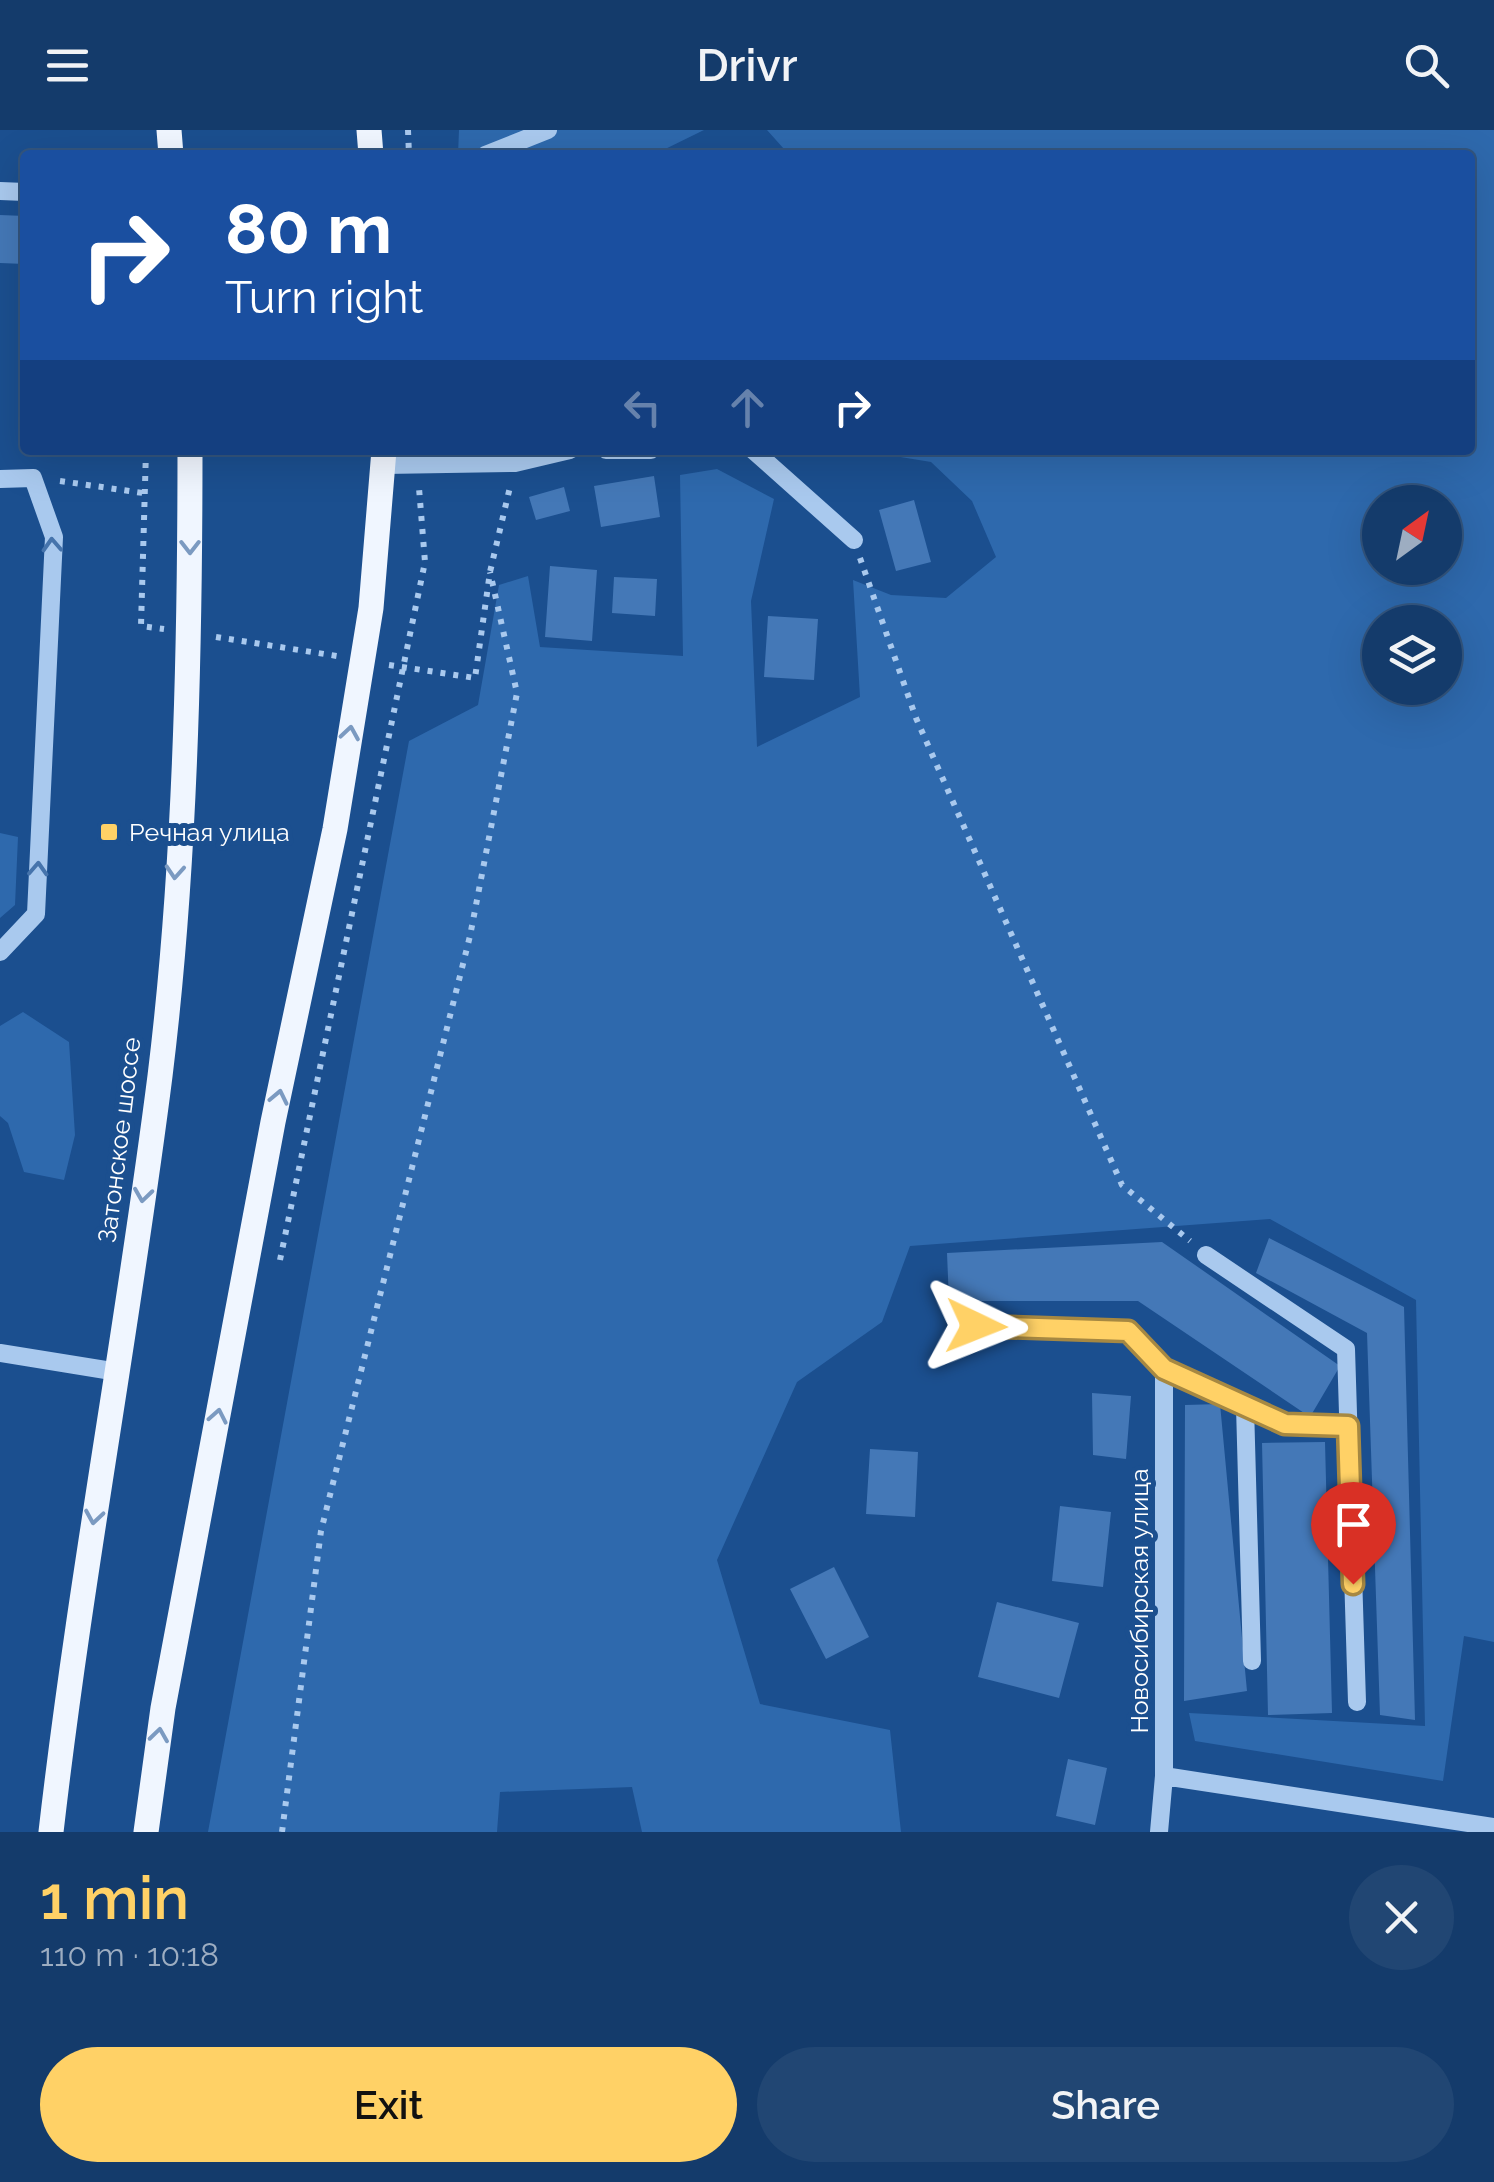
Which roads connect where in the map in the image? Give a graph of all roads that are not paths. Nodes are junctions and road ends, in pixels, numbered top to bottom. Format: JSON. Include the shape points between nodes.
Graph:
{"nodes":[{"id":1,"x":548,"y":130,"type":"edge"},
{"id":2,"x":498,"y":150,"type":"edge"},
{"id":3,"x":190,"y":455,"type":"edge"},
{"id":4,"x":551,"y":455,"type":"edge"},
{"id":5,"x":759,"y":455,"type":"edge"},
{"id":6,"x":384,"y":457,"type":"edge"},
{"id":7,"x":0,"y":479,"type":"edge"},
{"id":8,"x":854,"y":540,"type":"road end"},
{"id":9,"x":0,"y":952,"type":"edge"},
{"id":10,"x":1206,"y":1255,"type":"road end"},
{"id":11,"x":976,"y":1326,"type":"dead end"},
{"id":12,"x":0,"y":1353,"type":"edge"},
{"id":13,"x":1164,"y":1369,"type":"junction"},
{"id":14,"x":118,"y":1372,"type":"junction"},
{"id":15,"x":1245,"y":1406,"type":"junction"},
{"id":16,"x":1348,"y":1426,"type":"junction"},
{"id":17,"x":1252,"y":1661,"type":"dead end"},
{"id":18,"x":1357,"y":1702,"type":"dead end"},
{"id":19,"x":1164,"y":1776,"type":"junction"},
{"id":20,"x":1494,"y":1828,"type":"edge"},
{"id":21,"x":51,"y":1832,"type":"edge"},
{"id":22,"x":146,"y":1832,"type":"edge"},
{"id":23,"x":1159,"y":1832,"type":"edge"}],
"edges":[{"from":1,"to":2,"type":"street"},
{"from":3,"to":14,"type":"main road","name":"Затонское шоссе","one_way":true,"via":[[180,802],[160,1073]]},
{"from":4,"to":6,"type":"street","via":[[516,464],[417,464]]},
{"from":5,"to":8,"type":"street"},
{"from":22,"to":6,"type":"main road","one_way":true,"via":[[163,1708],[266,1161],[335,829],[371,608]]},
{"from":9,"to":7,"type":"street","one_way":true,"via":[[36,914],[54,536],[34,478]]},
{"from":10,"to":16,"type":"street","via":[[1346,1350]]},
{"from":11,"to":13,"type":"street","via":[[1128,1331]]},
{"from":12,"to":14,"type":"street"},
{"from":13,"to":15,"type":"street"},
{"from":13,"to":19,"type":"street","name":"Новосибирская улица"},
{"from":14,"to":21,"type":"main road","name":"Затонское шоссе","one_way":true,"via":[[72,1645]]},
{"from":15,"to":16,"type":"street","via":[[1285,1424]]},
{"from":15,"to":17,"type":"street"},
{"from":16,"to":18,"type":"street"},
{"from":19,"to":20,"type":"street"},
{"from":19,"to":23,"type":"street","name":"Новосибирская улица"}]}
